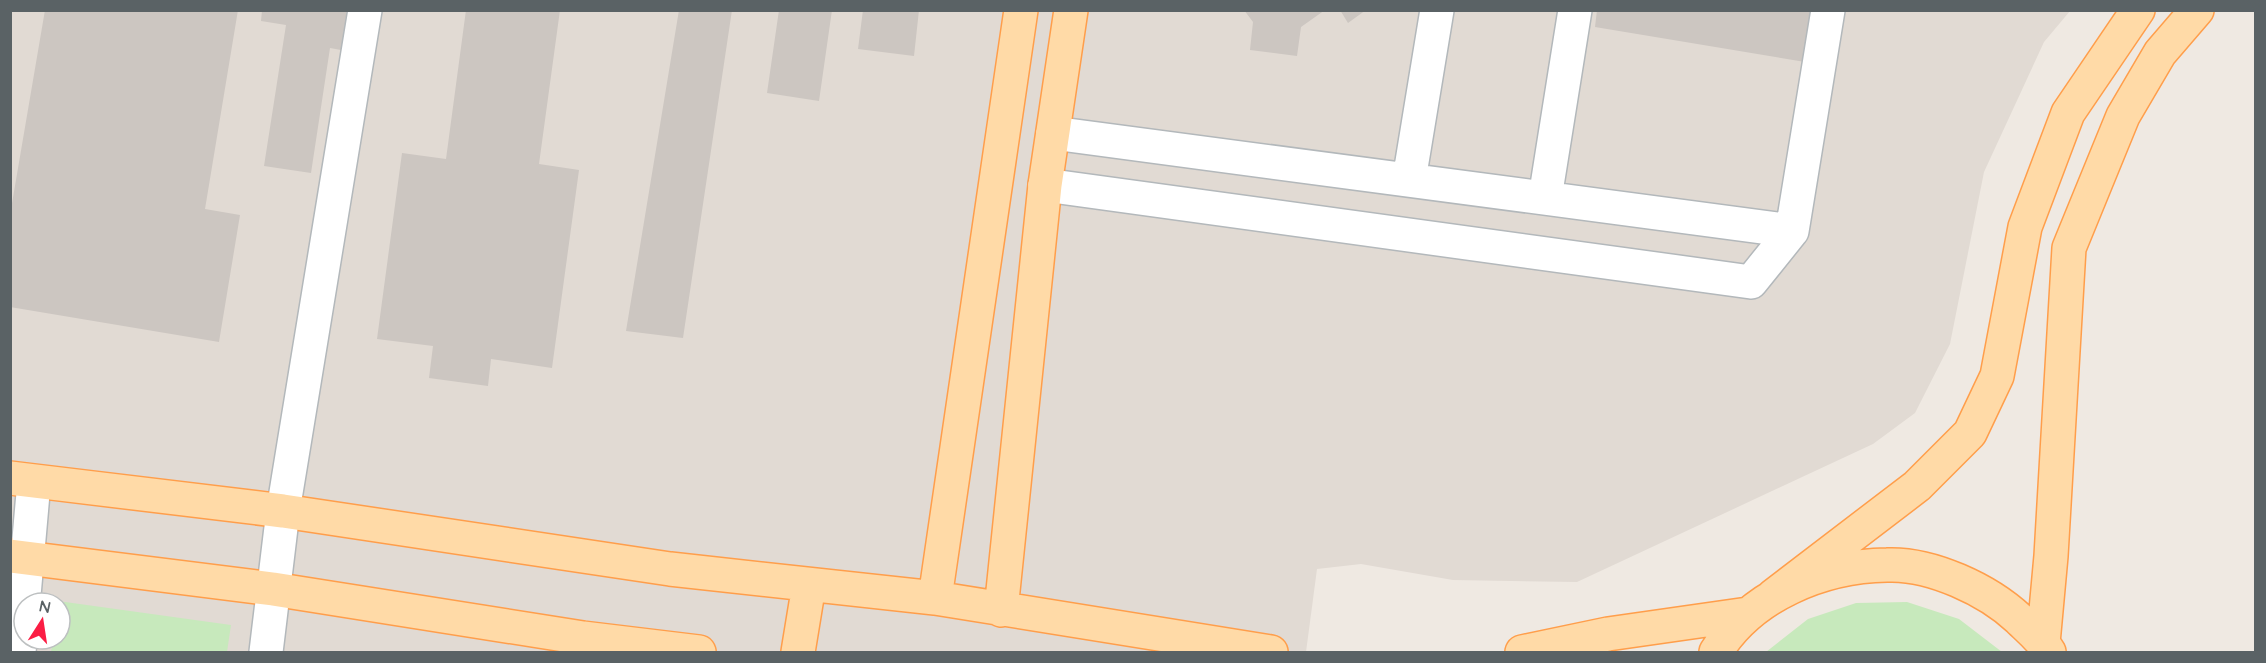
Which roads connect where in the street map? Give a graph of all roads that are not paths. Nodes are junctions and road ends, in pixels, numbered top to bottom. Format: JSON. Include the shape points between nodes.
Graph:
{"nodes":[{"id":1,"x":365,"y":10,"type":"edge"},
{"id":2,"x":1021,"y":10,"type":"edge"},
{"id":3,"x":1071,"y":10,"type":"edge"},
{"id":4,"x":1437,"y":10,"type":"edge"},
{"id":5,"x":1575,"y":10,"type":"edge"},
{"id":6,"x":1828,"y":10,"type":"edge"},
{"id":7,"x":2138,"y":10,"type":"edge"},
{"id":8,"x":2197,"y":10,"type":"edge"},
{"id":9,"x":1053,"y":133,"type":"junction"},
{"id":10,"x":1409,"y":180,"type":"junction"},
{"id":11,"x":1045,"y":185,"type":"junction"},
{"id":12,"x":1545,"y":198,"type":"junction"},
{"id":13,"x":1792,"y":231,"type":"junction"},
{"id":14,"x":22,"y":480,"type":"edge"},
{"id":15,"x":283,"y":511,"type":"junction"},
{"id":16,"x":19,"y":556,"type":"edge"},
{"id":17,"x":809,"y":585,"type":"junction"},
{"id":18,"x":273,"y":589,"type":"junction"},
{"id":19,"x":935,"y":598,"type":"junction"},
{"id":20,"x":1761,"y":605,"type":"junction"},
{"id":21,"x":1001,"y":610,"type":"junction"},
{"id":22,"x":582,"y":645,"type":"edge"},
{"id":23,"x":2046,"y":647,"type":"edge"},
{"id":24,"x":19,"y":652,"type":"edge"},
{"id":25,"x":266,"y":652,"type":"edge"},
{"id":26,"x":699,"y":652,"type":"edge"},
{"id":27,"x":798,"y":652,"type":"edge"},
{"id":28,"x":1271,"y":652,"type":"edge"},
{"id":29,"x":1522,"y":652,"type":"edge"},
{"id":30,"x":1716,"y":652,"type":"edge"}],
"edges":[{"from":1,"to":15,"type":"street"},
{"from":2,"to":19,"type":"main road"},
{"from":3,"to":9,"type":"main road"},
{"from":4,"to":10,"type":"street"},
{"from":5,"to":12,"type":"street"},
{"from":6,"to":13,"type":"street"},
{"from":7,"to":20,"type":"main road","via":[[2068,113],[2025,227],[1997,376],[1970,433],[1917,486]]},
{"from":8,"to":23,"type":"main road","via":[[2160,53],[2123,116],[2069,248]]},
{"from":9,"to":10,"type":"street"},
{"from":9,"to":11,"type":"main road"},
{"from":10,"to":12,"type":"street"},
{"from":11,"to":13,"type":"street","via":[[1751,282]]},
{"from":11,"to":21,"type":"main road"},
{"from":12,"to":13,"type":"street"},
{"from":14,"to":15,"type":"main road"},
{"from":14,"to":16,"type":"street"},
{"from":15,"to":17,"type":"main road","via":[[670,569]]},
{"from":15,"to":18,"type":"street"},
{"from":16,"to":18,"type":"main road"},
{"from":16,"to":24,"type":"street"},
{"from":17,"to":19,"type":"main road"},
{"from":17,"to":27,"type":"main road"},
{"from":18,"to":22,"type":"main road"},
{"from":18,"to":25,"type":"street"},
{"from":19,"to":21,"type":"main road"},
{"from":20,"to":23,"type":"main road","via":[[1830,572],[1889,564],[1947,575],[2000,602]]},
{"from":20,"to":29,"type":"main road"},
{"from":20,"to":30,"type":"main road","via":[[1726,637]]},
{"from":21,"to":28,"type":"main road"},
{"from":22,"to":26,"type":"main road"}]}
